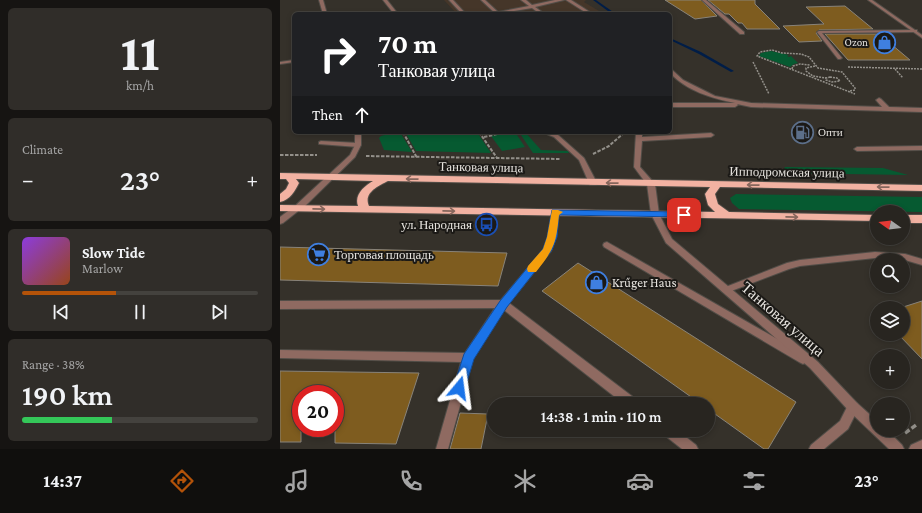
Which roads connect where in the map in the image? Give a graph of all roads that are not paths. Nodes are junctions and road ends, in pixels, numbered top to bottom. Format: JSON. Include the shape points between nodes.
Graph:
{"nodes":[{"id":1,"x":321,"y":0,"type":"edge"},
{"id":2,"x":385,"y":0,"type":"edge"},
{"id":3,"x":451,"y":0,"type":"edge"},
{"id":4,"x":482,"y":0,"type":"edge"},
{"id":5,"x":523,"y":0,"type":"edge"},
{"id":6,"x":562,"y":0,"type":"edge"},
{"id":7,"x":568,"y":0,"type":"edge"},
{"id":8,"x":704,"y":0,"type":"edge"},
{"id":9,"x":870,"y":0,"type":"edge"},
{"id":10,"x":533,"y":7,"type":"junction"},
{"id":11,"x":324,"y":12,"type":"edge"},
{"id":12,"x":394,"y":12,"type":"edge"},
{"id":13,"x":462,"y":12,"type":"edge"},
{"id":14,"x":496,"y":12,"type":"edge"},
{"id":15,"x":508,"y":12,"type":"edge"},
{"id":16,"x":540,"y":12,"type":"edge"},
{"id":17,"x":589,"y":12,"type":"edge"},
{"id":18,"x":914,"y":31,"type":"junction"},
{"id":19,"x":742,"y":33,"type":"dead end"},
{"id":20,"x":922,"y":37,"type":"edge"},
{"id":21,"x":840,"y":58,"type":"road end"},
{"id":22,"x":292,"y":61,"type":"edge"},
{"id":23,"x":280,"y":63,"type":"edge"},
{"id":24,"x":672,"y":72,"type":"edge"},
{"id":25,"x":879,"y":100,"type":"dead end"},
{"id":26,"x":672,"y":105,"type":"edge"},
{"id":27,"x":751,"y":105,"type":"junction"},
{"id":28,"x":887,"y":109,"type":"junction"},
{"id":29,"x":922,"y":110,"type":"edge"},
{"id":30,"x":358,"y":134,"type":"edge"},
{"id":31,"x":550,"y":134,"type":"edge"},
{"id":32,"x":639,"y":135,"type":"edge"},
{"id":33,"x":711,"y":135,"type":"dead end"},
{"id":34,"x":321,"y":143,"type":"dead end"},
{"id":35,"x":358,"y":145,"type":"junction"},
{"id":36,"x":922,"y":148,"type":"edge"},
{"id":37,"x":858,"y":149,"type":"dead end"},
{"id":38,"x":285,"y":176,"type":"edge"},
{"id":39,"x":330,"y":177,"type":"junction"},
{"id":40,"x":387,"y":177,"type":"junction"},
{"id":41,"x":594,"y":183,"type":"junction"},
{"id":42,"x":651,"y":184,"type":"junction"},
{"id":43,"x":716,"y":185,"type":"junction"},
{"id":44,"x":922,"y":188,"type":"edge"},
{"id":45,"x":280,"y":199,"type":"edge"},
{"id":46,"x":280,"y":208,"type":"edge"},
{"id":47,"x":298,"y":208,"type":"junction"},
{"id":48,"x":365,"y":210,"type":"junction"},
{"id":49,"x":555,"y":212,"type":"junction"},
{"id":50,"x":655,"y":214,"type":"junction"},
{"id":51,"x":726,"y":215,"type":"junction"},
{"id":52,"x":870,"y":218,"type":"edge"},
{"id":53,"x":910,"y":219,"type":"edge"},
{"id":54,"x":922,"y":219,"type":"edge"},
{"id":55,"x":280,"y":221,"type":"edge"},
{"id":56,"x":608,"y":245,"type":"dead end"},
{"id":57,"x":922,"y":262,"type":"edge"},
{"id":58,"x":726,"y":290,"type":"junction"},
{"id":59,"x":503,"y":304,"type":"junction"},
{"id":60,"x":280,"y":305,"type":"edge"},
{"id":61,"x":280,"y":354,"type":"edge"},
{"id":62,"x":468,"y":358,"type":"junction"},
{"id":63,"x":814,"y":365,"type":"junction"},
{"id":64,"x":624,"y":397,"type":"edge"},
{"id":65,"x":854,"y":407,"type":"junction"},
{"id":66,"x":870,"y":423,"type":"edge"},
{"id":67,"x":676,"y":437,"type":"edge"},
{"id":68,"x":885,"y":437,"type":"edge"},
{"id":69,"x":922,"y":446,"type":"edge"},
{"id":70,"x":442,"y":449,"type":"edge"},
{"id":71,"x":692,"y":449,"type":"edge"},
{"id":72,"x":815,"y":449,"type":"edge"},
{"id":73,"x":898,"y":449,"type":"edge"},
{"id":74,"x":915,"y":449,"type":"edge"}],
"edges":[{"from":1,"to":11,"type":"street"},
{"from":2,"to":12,"type":"street"},
{"from":3,"to":13,"type":"street"},
{"from":4,"to":14,"type":"street"},
{"from":5,"to":10,"type":"street"},
{"from":6,"to":10,"type":"street"},
{"from":7,"to":17,"type":"street"},
{"from":8,"to":19,"type":"street"},
{"from":9,"to":18,"type":"street"},
{"from":10,"to":15,"type":"street"},
{"from":10,"to":16,"type":"street"},
{"from":18,"to":20,"type":"street"},
{"from":18,"to":21,"type":"street","via":[[819,32]]},
{"from":22,"to":23,"type":"street"},
{"from":24,"to":27,"type":"street","via":[[682,81],[713,97]]},
{"from":25,"to":28,"type":"street"},
{"from":26,"to":27,"type":"street"},
{"from":27,"to":28,"type":"street"},
{"from":28,"to":29,"type":"street"},
{"from":30,"to":35,"type":"street"},
{"from":31,"to":41,"type":"street","via":[[582,159]]},
{"from":32,"to":33,"type":"street"},
{"from":32,"to":42,"type":"street","via":[[637,166]]},
{"from":34,"to":35,"type":"street"},
{"from":35,"to":39,"type":"street","via":[[353,156]]},
{"from":36,"to":37,"type":"street"},
{"from":38,"to":39,"type":"highway","name":"Танковая улица"},
{"from":38,"to":45,"type":"highway","via":[[294,183],[290,191]]},
{"from":39,"to":40,"type":"highway","name":"Танковая улица"},
{"from":39,"to":47,"type":"street"},
{"from":41,"to":40,"type":"highway","name":"Танковая улица","one_way":true},
{"from":40,"to":48,"type":"highway","via":[[364,193],[362,203]]},
{"from":42,"to":41,"type":"highway","name":"Танковая улица","one_way":true},
{"from":42,"to":43,"type":"highway","name":"Ипподромская улица"},
{"from":42,"to":50,"type":"street","name":"Танковая улица"},
{"from":44,"to":43,"type":"highway","name":"Ипподромская улица","one_way":true},
{"from":43,"to":51,"type":"highway","via":[[710,194],[713,205]]},
{"from":46,"to":47,"type":"highway"},
{"from":47,"to":48,"type":"highway","one_way":true},
{"from":47,"to":55,"type":"street"},
{"from":48,"to":49,"type":"highway","one_way":true},
{"from":49,"to":50,"type":"highway"},
{"from":49,"to":59,"type":"street","via":[[552,237],[547,250]]},
{"from":50,"to":51,"type":"highway"},
{"from":50,"to":58,"type":"street","name":"Танковая улица","via":[[669,241]]},
{"from":51,"to":52,"type":"highway","one_way":true},
{"from":53,"to":54,"type":"highway"},
{"from":56,"to":63,"type":"street"},
{"from":57,"to":58,"type":"street","via":[[905,257],[875,255],[800,263]]},
{"from":58,"to":63,"type":"street","name":"Танковая улица"},
{"from":59,"to":60,"type":"street"},
{"from":59,"to":62,"type":"street"},
{"from":59,"to":64,"type":"street"},
{"from":61,"to":62,"type":"street"},
{"from":62,"to":70,"type":"street"},
{"from":63,"to":65,"type":"street","name":"Танковая улица"},
{"from":65,"to":66,"type":"street","name":"Танковая улица"},
{"from":65,"to":72,"type":"street","via":[[844,424]]},
{"from":67,"to":71,"type":"street"},
{"from":68,"to":73,"type":"street","name":"Танковая улица"},
{"from":69,"to":74,"type":"street"}]}
